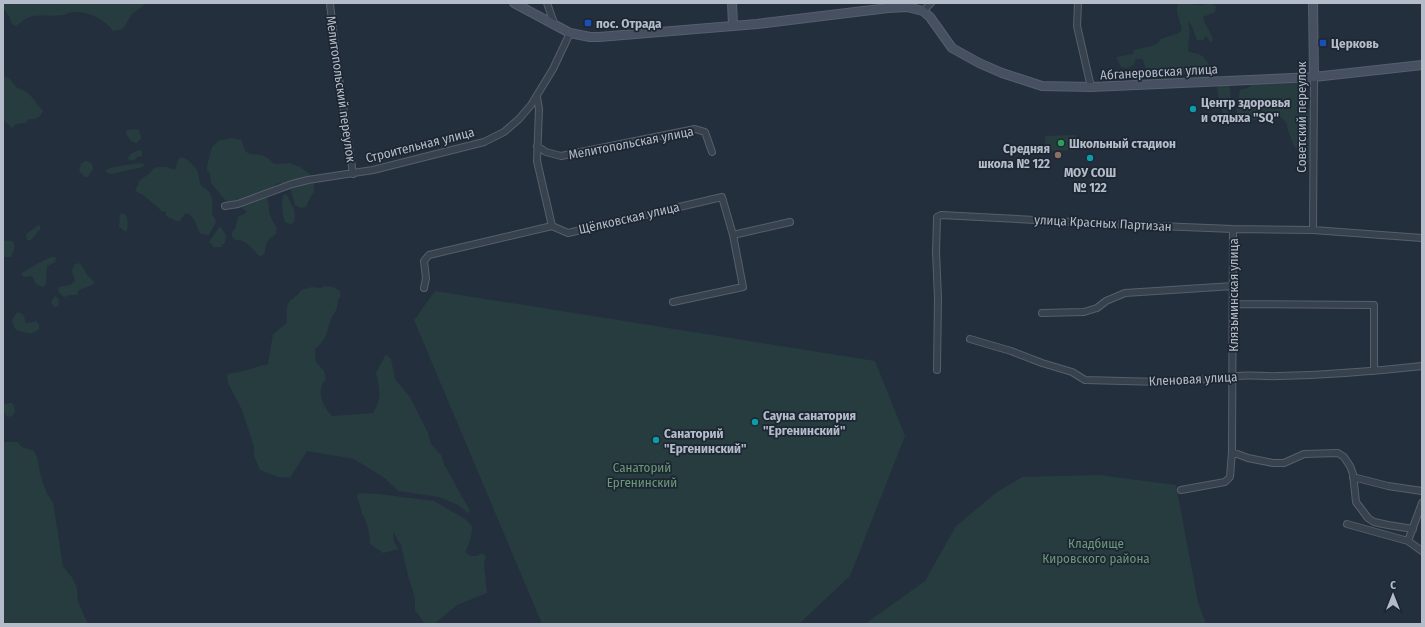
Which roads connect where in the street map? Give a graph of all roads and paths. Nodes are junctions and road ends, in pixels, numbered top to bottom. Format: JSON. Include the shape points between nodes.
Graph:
{"nodes":[{"id":1,"x":514,"y":3,"type":"edge"},
{"id":2,"x":547,"y":3,"type":"edge"},
{"id":3,"x":732,"y":3,"type":"edge"},
{"id":4,"x":931,"y":3,"type":"edge"},
{"id":5,"x":1078,"y":3,"type":"edge"},
{"id":6,"x":1313,"y":3,"type":"edge"},
{"id":7,"x":330,"y":4,"type":"dead end"},
{"id":8,"x":923,"y":11,"type":"junction"},
{"id":9,"x":733,"y":25,"type":"junction"},
{"id":10,"x":555,"y":26,"type":"junction"},
{"id":11,"x":570,"y":33,"type":"junction"},
{"id":12,"x":1422,"y":65,"type":"edge"},
{"id":13,"x":1314,"y":77,"type":"junction"},
{"id":14,"x":1091,"y":87,"type":"junction"},
{"id":15,"x":537,"y":97,"type":"junction"},
{"id":16,"x":537,"y":146,"type":"junction"},
{"id":17,"x":712,"y":152,"type":"dead end"},
{"id":18,"x":353,"y":174,"type":"junction"},
{"id":19,"x":225,"y":206,"type":"dead end"},
{"id":20,"x":790,"y":222,"type":"dead end"},
{"id":21,"x":552,"y":226,"type":"junction"},
{"id":22,"x":1233,"y":229,"type":"junction"},
{"id":23,"x":1313,"y":230,"type":"junction"},
{"id":24,"x":732,"y":235,"type":"junction"},
{"id":25,"x":1422,"y":238,"type":"edge"},
{"id":26,"x":1233,"y":286,"type":"junction"},
{"id":27,"x":424,"y":288,"type":"dead end"},
{"id":28,"x":673,"y":302,"type":"dead end"},
{"id":29,"x":1234,"y":304,"type":"junction"},
{"id":30,"x":1042,"y":313,"type":"dead end"},
{"id":31,"x":970,"y":339,"type":"dead end"},
{"id":32,"x":1422,"y":366,"type":"edge"},
{"id":33,"x":937,"y":370,"type":"dead end"},
{"id":34,"x":1374,"y":371,"type":"junction"},
{"id":35,"x":1233,"y":376,"type":"junction"},
{"id":36,"x":1232,"y":452,"type":"junction"},
{"id":37,"x":1353,"y":477,"type":"junction"},
{"id":38,"x":1181,"y":490,"type":"dead end"},
{"id":39,"x":1422,"y":491,"type":"edge"},
{"id":40,"x":1422,"y":503,"type":"edge"},
{"id":41,"x":1348,"y":524,"type":"dead end"},
{"id":42,"x":1412,"y":529,"type":"junction"},
{"id":43,"x":1408,"y":541,"type":"junction"},
{"id":44,"x":1422,"y":551,"type":"edge"}],
"edges":[{"from":1,"to":10,"type":"street"},
{"from":2,"to":10,"type":"street"},
{"from":3,"to":9,"type":"street"},
{"from":4,"to":8,"type":"street"},
{"from":5,"to":14,"type":"street","via":[[1077,26]]},
{"from":6,"to":13,"type":"street","name":"Советский переулок"},
{"from":7,"to":18,"type":"street","name":"Мелитопольский переулок","via":[[336,64]]},
{"from":8,"to":9,"type":"street","via":[[907,7],[888,8]]},
{"from":8,"to":14,"type":"street","name":"Абганеровская улица","via":[[952,48],[979,63],[1042,86]]},
{"from":9,"to":11,"type":"street","via":[[599,37]]},
{"from":10,"to":11,"type":"street"},
{"from":11,"to":15,"type":"street","name":"Строительная улица"},
{"from":12,"to":13,"type":"street","name":"Абганеровская улица"},
{"from":13,"to":14,"type":"street","name":"Абганеровская улица"},
{"from":13,"to":23,"type":"street","name":"Советский переулок"},
{"from":15,"to":16,"type":"street"},
{"from":15,"to":18,"type":"street","name":"Строительная улица","via":[[509,128],[484,142]]},
{"from":16,"to":17,"type":"street","name":"Мелитопольская улица","via":[[546,152],[561,156],[695,129],[705,132]]},
{"from":16,"to":21,"type":"street","via":[[537,161]]},
{"from":18,"to":19,"type":"street","name":"Строительная улица","via":[[297,183],[238,204]]},
{"from":20,"to":24,"type":"street"},
{"from":21,"to":24,"type":"street","name":"Щёлковская улица","via":[[568,233],[722,197]]},
{"from":21,"to":27,"type":"street","via":[[429,255],[424,261]]},
{"from":22,"to":23,"type":"street","name":"улица Красных Партизан"},
{"from":22,"to":26,"type":"street","name":"Клязьминская улица"},
{"from":22,"to":33,"type":"street","name":"улица Красных Партизан","via":[[941,215],[937,218],[936,233]]},
{"from":23,"to":25,"type":"street","name":"улица Красных Партизан"},
{"from":24,"to":28,"type":"street","via":[[743,287]]},
{"from":26,"to":29,"type":"street","name":"Клязьминская улица"},
{"from":26,"to":30,"type":"street","via":[[1125,292],[1097,308],[1084,312]]},
{"from":29,"to":34,"type":"street","via":[[1374,305]]},
{"from":29,"to":35,"type":"street","name":"Клязьминская улица"},
{"from":31,"to":35,"type":"street","name":"Кленовая улица","via":[[1072,372],[1085,380],[1161,382]]},
{"from":32,"to":34,"type":"street","name":"Кленовая улица"},
{"from":34,"to":35,"type":"street","name":"Кленовая улица"},
{"from":35,"to":36,"type":"street","name":"Клязьминская улица"},
{"from":36,"to":37,"type":"street","via":[[1273,463],[1284,463],[1304,454],[1338,453],[1344,456]]},
{"from":36,"to":38,"type":"street","name":"Клязьминская улица","via":[[1230,477],[1224,482]]},
{"from":37,"to":39,"type":"street"},
{"from":37,"to":42,"type":"street","via":[[1356,502],[1368,518],[1374,522]]},
{"from":40,"to":42,"type":"street"},
{"from":41,"to":43,"type":"street"},
{"from":42,"to":43,"type":"street"},
{"from":43,"to":44,"type":"street"}]}
